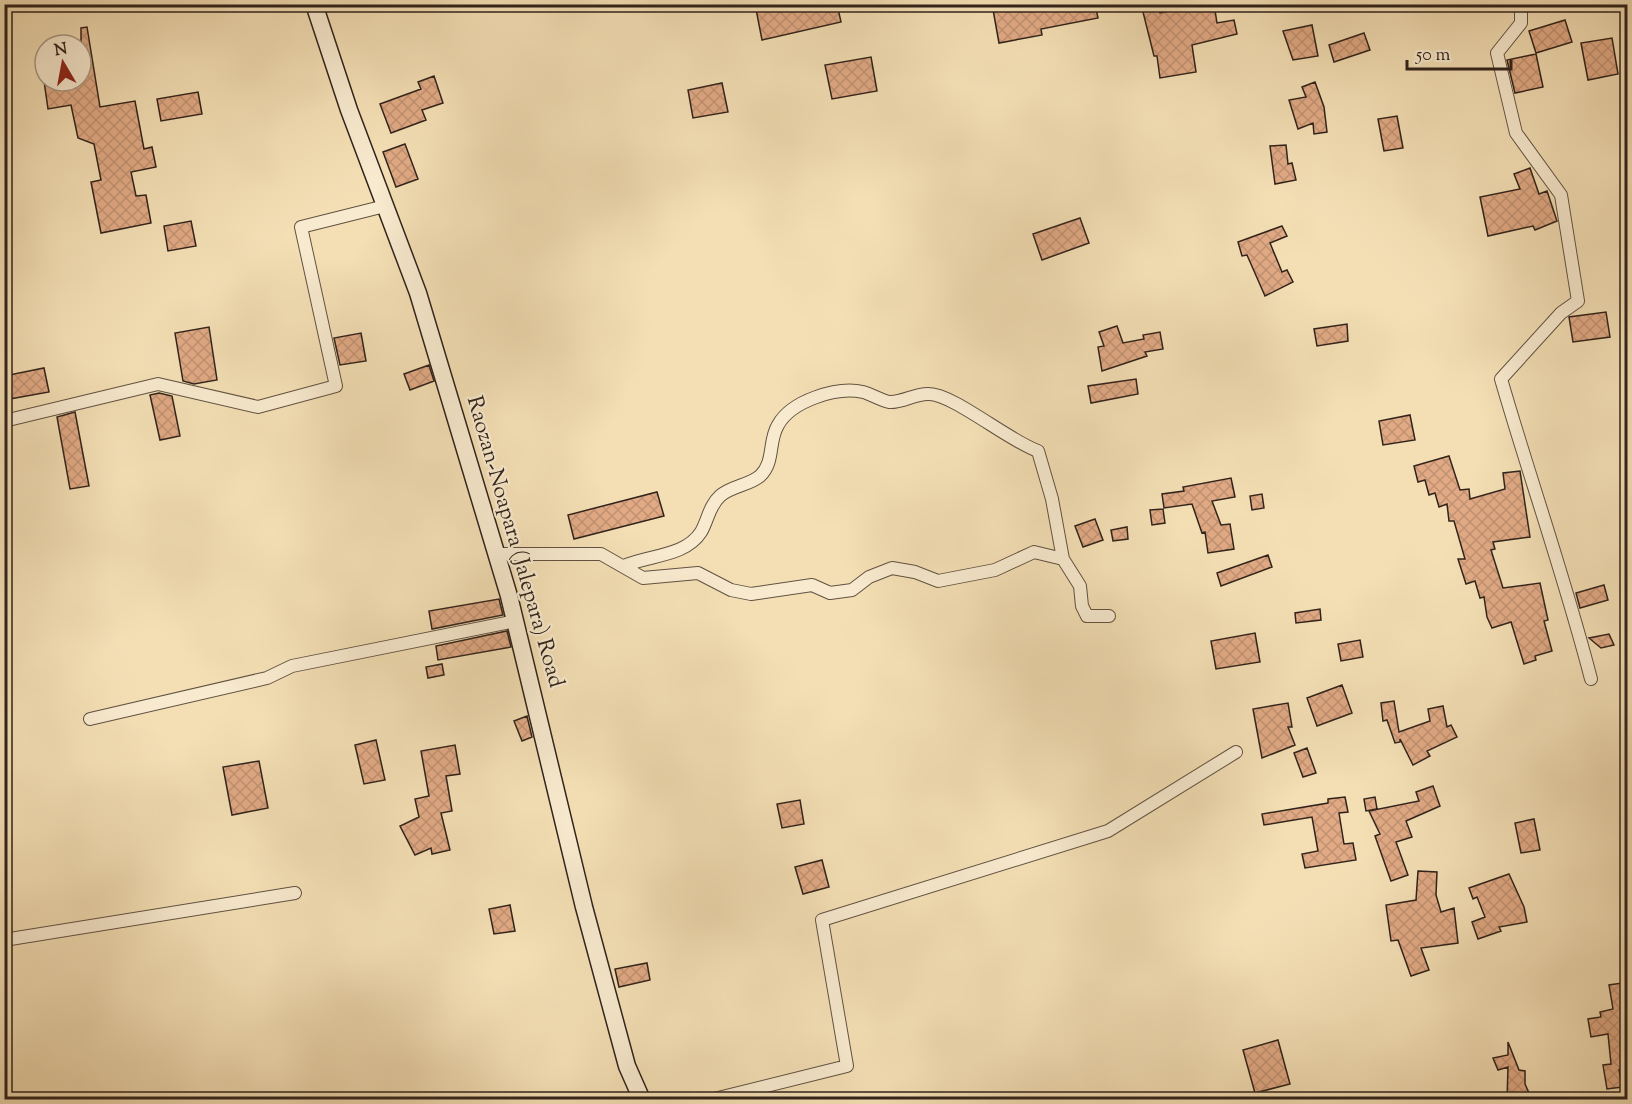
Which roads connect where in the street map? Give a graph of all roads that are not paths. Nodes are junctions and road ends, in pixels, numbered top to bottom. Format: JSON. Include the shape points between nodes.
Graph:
{"nodes":[{"id":1,"x":314,"y":4,"type":"edge"},
{"id":2,"x":1521,"y":4,"type":"edge"},
{"id":3,"x":385,"y":206,"type":"junction"},
{"id":4,"x":4,"y":421,"type":"edge"},
{"id":5,"x":497,"y":554,"type":"junction"},
{"id":6,"x":1063,"y":559,"type":"junction"},
{"id":7,"x":624,"y":566,"type":"junction"},
{"id":8,"x":1109,"y":616,"type":"dead end"},
{"id":9,"x":516,"y":621,"type":"junction"},
{"id":10,"x":1591,"y":679,"type":"dead end"},
{"id":11,"x":90,"y":719,"type":"dead end"},
{"id":12,"x":1236,"y":752,"type":"dead end"},
{"id":13,"x":295,"y":894,"type":"dead end"},
{"id":14,"x":4,"y":940,"type":"edge"},
{"id":15,"x":642,"y":1100,"type":"edge"},
{"id":16,"x":710,"y":1100,"type":"edge"}],
"edges":[{"from":1,"to":3,"type":"main road","name":"Raozan-Noapara (Jalepara) Road"},
{"from":2,"to":10,"type":"street","via":[[1521,23],[1497,53],[1516,133],[1561,195],[1578,301],[1561,313],[1501,379]]},
{"from":3,"to":4,"type":"street","via":[[301,227],[336,386],[258,407],[158,384]]},
{"from":3,"to":5,"type":"main road","name":"Raozan-Noapara (Jalepara) Road","via":[[418,293]]},
{"from":5,"to":7,"type":"street","via":[[602,555]]},
{"from":5,"to":9,"type":"main road","name":"Raozan-Noapara (Jalepara) Road"},
{"from":6,"to":7,"type":"street","via":[[1034,552],[995,570],[938,581],[892,568],[869,577],[852,590],[830,593],[812,585],[751,594],[731,590],[698,573],[643,578]]},
{"from":6,"to":7,"type":"street","via":[[1053,499],[1038,451],[930,394],[890,402],[861,392],[831,392],[786,413],[776,427],[769,465],[759,478],[721,495],[700,533],[684,549]]},
{"from":6,"to":8,"type":"street","via":[[1080,586],[1087,616]]},
{"from":9,"to":11,"type":"street","via":[[292,666],[267,678]]},
{"from":9,"to":15,"type":"main road","name":"Raozan-Noapara (Jalepara) Road","via":[[584,908],[627,1066]]},
{"from":12,"to":16,"type":"street","via":[[1108,831],[822,920],[847,1066]]},
{"from":13,"to":14,"type":"street"}]}
